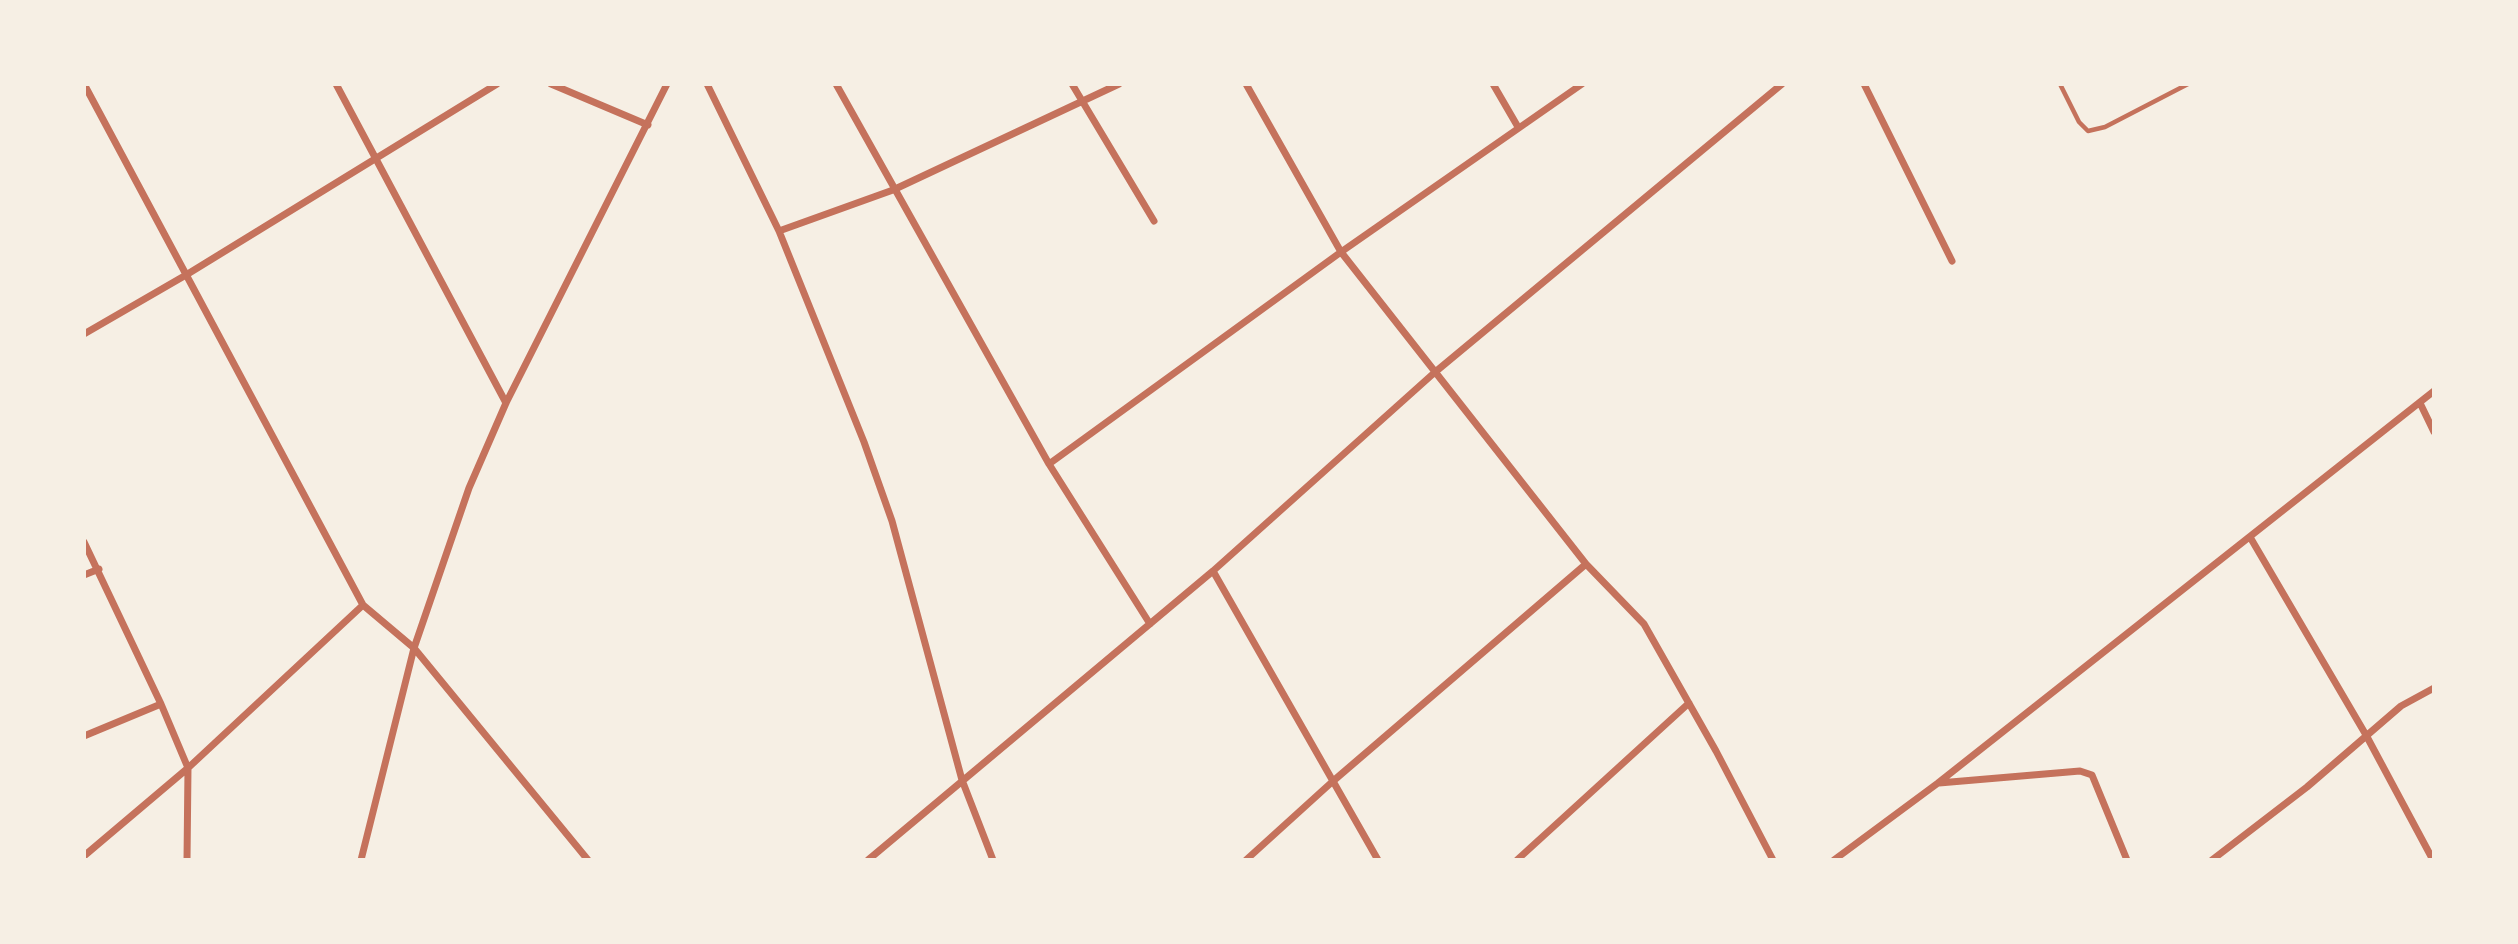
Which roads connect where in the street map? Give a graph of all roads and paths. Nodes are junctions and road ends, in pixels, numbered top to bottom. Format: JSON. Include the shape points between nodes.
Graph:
{"nodes":[{"id":1,"x":336,"y":84,"type":"edge"},
{"id":2,"x":497,"y":84,"type":"edge"},
{"id":3,"x":551,"y":84,"type":"edge"},
{"id":4,"x":667,"y":84,"type":"edge"},
{"id":5,"x":707,"y":84,"type":"edge"},
{"id":6,"x":836,"y":84,"type":"edge"},
{"id":7,"x":1072,"y":84,"type":"edge"},
{"id":8,"x":1119,"y":84,"type":"edge"},
{"id":9,"x":1247,"y":84,"type":"edge"},
{"id":10,"x":1493,"y":84,"type":"edge"},
{"id":11,"x":1581,"y":84,"type":"edge"},
{"id":12,"x":1782,"y":84,"type":"edge"},
{"id":13,"x":1864,"y":84,"type":"edge"},
{"id":14,"x":2060,"y":84,"type":"edge"},
{"id":15,"x":2188,"y":84,"type":"edge"},
{"id":16,"x":84,"y":85,"type":"edge"},
{"id":17,"x":1083,"y":103,"type":"junction"},
{"id":18,"x":648,"y":125,"type":"junction"},
{"id":19,"x":1518,"y":127,"type":"junction"},
{"id":20,"x":377,"y":158,"type":"junction"},
{"id":21,"x":893,"y":190,"type":"junction"},
{"id":22,"x":1154,"y":221,"type":"dead end"},
{"id":23,"x":779,"y":231,"type":"junction"},
{"id":24,"x":1341,"y":252,"type":"junction"},
{"id":25,"x":1952,"y":261,"type":"dead end"},
{"id":26,"x":186,"y":275,"type":"junction"},
{"id":27,"x":84,"y":334,"type":"edge"},
{"id":28,"x":1434,"y":373,"type":"junction"},
{"id":29,"x":2434,"y":391,"type":"edge"},
{"id":30,"x":506,"y":403,"type":"junction"},
{"id":31,"x":2420,"y":403,"type":"junction"},
{"id":32,"x":2434,"y":432,"type":"edge"},
{"id":33,"x":1049,"y":464,"type":"junction"},
{"id":34,"x":2250,"y":537,"type":"junction"},
{"id":35,"x":84,"y":542,"type":"edge"},
{"id":36,"x":1586,"y":564,"type":"junction"},
{"id":37,"x":99,"y":569,"type":"junction"},
{"id":38,"x":1213,"y":571,"type":"junction"},
{"id":39,"x":84,"y":575,"type":"edge"},
{"id":40,"x":363,"y":605,"type":"junction"},
{"id":41,"x":1150,"y":624,"type":"junction"},
{"id":42,"x":414,"y":648,"type":"junction"},
{"id":43,"x":2434,"y":688,"type":"edge"},
{"id":44,"x":1689,"y":703,"type":"junction"},
{"id":45,"x":161,"y":704,"type":"junction"},
{"id":46,"x":2366,"y":735,"type":"junction"},
{"id":47,"x":84,"y":736,"type":"edge"},
{"id":48,"x":188,"y":768,"type":"junction"},
{"id":49,"x":962,"y":780,"type":"junction"},
{"id":50,"x":1332,"y":782,"type":"junction"},
{"id":51,"x":1938,"y":783,"type":"junction"},
{"id":52,"x":84,"y":856,"type":"edge"},
{"id":53,"x":187,"y":860,"type":"edge"},
{"id":54,"x":361,"y":860,"type":"edge"},
{"id":55,"x":588,"y":860,"type":"edge"},
{"id":56,"x":868,"y":860,"type":"edge"},
{"id":57,"x":993,"y":860,"type":"edge"},
{"id":58,"x":1246,"y":860,"type":"edge"},
{"id":59,"x":1378,"y":860,"type":"edge"},
{"id":60,"x":1517,"y":860,"type":"edge"},
{"id":61,"x":1773,"y":860,"type":"edge"},
{"id":62,"x":1834,"y":860,"type":"edge"},
{"id":63,"x":2127,"y":860,"type":"edge"},
{"id":64,"x":2212,"y":860,"type":"edge"},
{"id":65,"x":2433,"y":860,"type":"edge"}],
"edges":[{"from":1,"to":20,"type":"street"},
{"from":2,"to":20,"type":"street"},
{"from":3,"to":18,"type":"street"},
{"from":4,"to":18,"type":"street"},
{"from":5,"to":23,"type":"street"},
{"from":6,"to":21,"type":"street"},
{"from":7,"to":17,"type":"street"},
{"from":8,"to":17,"type":"street"},
{"from":9,"to":24,"type":"street"},
{"from":10,"to":19,"type":"street"},
{"from":11,"to":19,"type":"street"},
{"from":12,"to":28,"type":"street"},
{"from":13,"to":25,"type":"street"},
{"from":14,"to":15,"type":"lane","via":[[2088,131],[2105,127]]},
{"from":16,"to":26,"type":"street"},
{"from":17,"to":21,"type":"street"},
{"from":17,"to":22,"type":"street"},
{"from":18,"to":30,"type":"street"},
{"from":19,"to":24,"type":"street"},
{"from":20,"to":26,"type":"street"},
{"from":20,"to":30,"type":"street"},
{"from":21,"to":23,"type":"street"},
{"from":21,"to":33,"type":"street"},
{"from":23,"to":49,"type":"street","via":[[892,521]]},
{"from":24,"to":28,"type":"street"},
{"from":24,"to":33,"type":"street"},
{"from":26,"to":27,"type":"street"},
{"from":26,"to":40,"type":"street"},
{"from":28,"to":36,"type":"street"},
{"from":28,"to":38,"type":"street"},
{"from":29,"to":31,"type":"street"},
{"from":30,"to":42,"type":"street","via":[[469,488]]},
{"from":31,"to":32,"type":"street"},
{"from":31,"to":34,"type":"street"},
{"from":33,"to":41,"type":"street"},
{"from":34,"to":46,"type":"street"},
{"from":34,"to":51,"type":"street"},
{"from":35,"to":37,"type":"street"},
{"from":36,"to":44,"type":"street","via":[[1644,624]]},
{"from":36,"to":50,"type":"street"},
{"from":37,"to":39,"type":"street"},
{"from":37,"to":45,"type":"street"},
{"from":38,"to":41,"type":"street"},
{"from":38,"to":50,"type":"street"},
{"from":40,"to":42,"type":"street"},
{"from":40,"to":48,"type":"street"},
{"from":41,"to":49,"type":"street"},
{"from":42,"to":54,"type":"street"},
{"from":42,"to":55,"type":"street"},
{"from":43,"to":46,"type":"street"},
{"from":44,"to":60,"type":"street"},
{"from":44,"to":61,"type":"street"},
{"from":45,"to":47,"type":"street"},
{"from":45,"to":48,"type":"street"},
{"from":46,"to":64,"type":"street"},
{"from":46,"to":65,"type":"street"},
{"from":48,"to":52,"type":"street"},
{"from":48,"to":53,"type":"street"},
{"from":49,"to":56,"type":"street"},
{"from":49,"to":57,"type":"street"},
{"from":50,"to":58,"type":"street"},
{"from":50,"to":59,"type":"street"},
{"from":51,"to":62,"type":"street"},
{"from":51,"to":63,"type":"street","via":[[2080,771],[2092,775]]}]}
